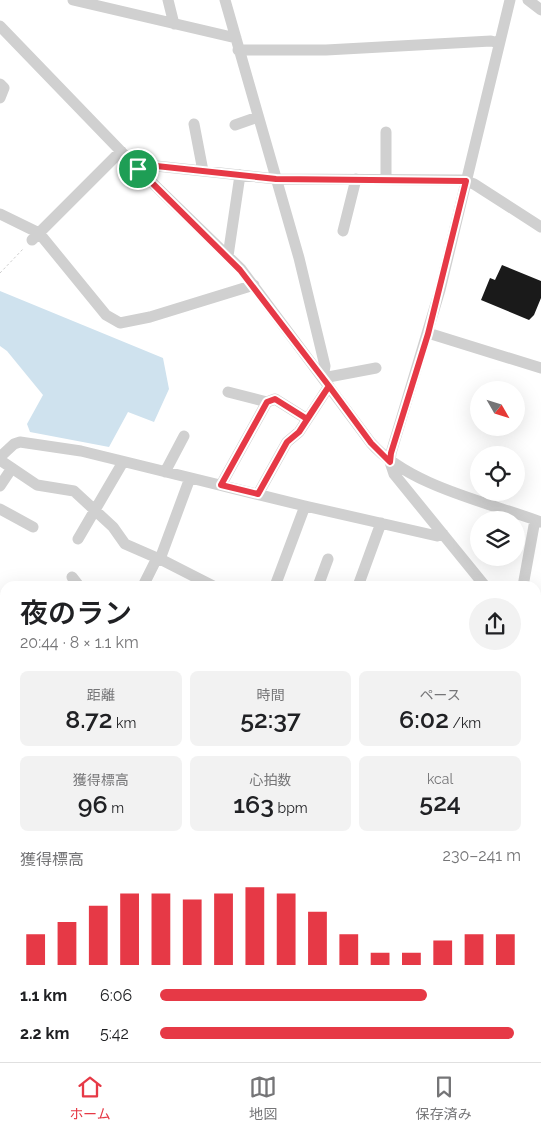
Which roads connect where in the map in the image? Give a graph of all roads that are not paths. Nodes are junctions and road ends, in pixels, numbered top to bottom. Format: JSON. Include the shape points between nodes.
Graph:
{"nodes":[{"id":1,"x":73,"y":0,"type":"edge"},
{"id":2,"x":168,"y":0,"type":"edge"},
{"id":3,"x":225,"y":0,"type":"edge"},
{"id":4,"x":510,"y":0,"type":"edge"},
{"id":5,"x":528,"y":0,"type":"edge"},
{"id":6,"x":541,"y":10,"type":"edge"},
{"id":7,"x":174,"y":24,"type":"junction"},
{"id":8,"x":0,"y":26,"type":"edge"},
{"id":9,"x":236,"y":38,"type":"junction"},
{"id":10,"x":499,"y":42,"type":"junction"},
{"id":11,"x":238,"y":50,"type":"junction"},
{"id":12,"x":0,"y":84,"type":"edge"},
{"id":13,"x":0,"y":98,"type":"edge"},
{"id":14,"x":258,"y":117,"type":"junction"},
{"id":15,"x":194,"y":124,"type":"dead end"},
{"id":16,"x":236,"y":125,"type":"dead end"},
{"id":17,"x":386,"y":132,"type":"dead end"},
{"id":18,"x":121,"y":151,"type":"junction"},
{"id":19,"x":138,"y":169,"type":"junction"},
{"id":20,"x":203,"y":171,"type":"junction"},
{"id":21,"x":240,"y":175,"type":"junction"},
{"id":22,"x":276,"y":179,"type":"junction"},
{"id":23,"x":356,"y":179,"type":"junction"},
{"id":24,"x":386,"y":179,"type":"junction"},
{"id":25,"x":466,"y":181,"type":"junction"},
{"id":26,"x":0,"y":214,"type":"edge"},
{"id":27,"x":541,"y":227,"type":"edge"},
{"id":28,"x":343,"y":231,"type":"dead end"},
{"id":29,"x":36,"y":236,"type":"junction"},
{"id":30,"x":228,"y":256,"type":"junction"},
{"id":31,"x":254,"y":285,"type":"junction"},
{"id":32,"x":428,"y":334,"type":"junction"},
{"id":33,"x":376,"y":368,"type":"dead end"},
{"id":34,"x":541,"y":368,"type":"edge"},
{"id":35,"x":326,"y":382,"type":"junction"},
{"id":36,"x":228,"y":392,"type":"dead end"},
{"id":37,"x":267,"y":402,"type":"junction"},
{"id":38,"x":307,"y":419,"type":"junction"},
{"id":39,"x":184,"y":436,"type":"dead end"},
{"id":40,"x":0,"y":458,"type":"edge"},
{"id":41,"x":123,"y":462,"type":"junction"},
{"id":42,"x":390,"y":462,"type":"junction"},
{"id":43,"x":12,"y":468,"type":"junction"},
{"id":44,"x":165,"y":472,"type":"junction"},
{"id":45,"x":190,"y":478,"type":"junction"},
{"id":46,"x":221,"y":485,"type":"junction"},
{"id":47,"x":0,"y":486,"type":"edge"},
{"id":48,"x":258,"y":494,"type":"junction"},
{"id":49,"x":305,"y":506,"type":"junction"},
{"id":50,"x":0,"y":509,"type":"edge"},
{"id":51,"x":95,"y":511,"type":"junction"},
{"id":52,"x":538,"y":521,"type":"edge"},
{"id":53,"x":381,"y":523,"type":"junction"},
{"id":54,"x":33,"y":527,"type":"dead end"},
{"id":55,"x":443,"y":534,"type":"junction"},
{"id":56,"x":78,"y":539,"type":"dead end"},
{"id":57,"x":158,"y":559,"type":"junction"},
{"id":58,"x":328,"y":559,"type":"dead end"},
{"id":59,"x":146,"y":581,"type":"edge"},
{"id":60,"x":203,"y":581,"type":"edge"},
{"id":61,"x":277,"y":581,"type":"edge"},
{"id":62,"x":320,"y":581,"type":"edge"},
{"id":63,"x":360,"y":581,"type":"edge"},
{"id":64,"x":481,"y":581,"type":"edge"},
{"id":65,"x":524,"y":581,"type":"edge"}],
"edges":[{"from":1,"to":7,"type":"street"},
{"from":2,"to":7,"type":"street"},
{"from":3,"to":9,"type":"street"},
{"from":4,"to":10,"type":"street"},
{"from":5,"to":6,"type":"street"},
{"from":7,"to":9,"type":"street"},
{"from":8,"to":18,"type":"street"},
{"from":9,"to":11,"type":"street"},
{"from":10,"to":11,"type":"street","via":[[326,50]]},
{"from":10,"to":25,"type":"street"},
{"from":11,"to":14,"type":"street"},
{"from":12,"to":13,"type":"street","via":[[4,88]]},
{"from":14,"to":16,"type":"street"},
{"from":14,"to":22,"type":"street"},
{"from":15,"to":20,"type":"street"},
{"from":17,"to":24,"type":"street"},
{"from":18,"to":19,"type":"street"},
{"from":18,"to":29,"type":"street"},
{"from":19,"to":20,"type":"street","via":[[147,165]]},
{"from":19,"to":30,"type":"street"},
{"from":20,"to":21,"type":"street"},
{"from":21,"to":22,"type":"street"},
{"from":21,"to":30,"type":"street"},
{"from":22,"to":23,"type":"street"},
{"from":22,"to":35,"type":"street","via":[[325,366]]},
{"from":23,"to":24,"type":"street"},
{"from":23,"to":28,"type":"street"},
{"from":24,"to":25,"type":"street"},
{"from":25,"to":27,"type":"street"},
{"from":25,"to":32,"type":"street"},
{"from":26,"to":29,"type":"street"},
{"from":29,"to":31,"type":"street","via":[[110,318],[125,323]]},
{"from":30,"to":31,"type":"street"},
{"from":31,"to":35,"type":"street"},
{"from":32,"to":34,"type":"street"},
{"from":32,"to":42,"type":"street"},
{"from":33,"to":35,"type":"street"},
{"from":35,"to":38,"type":"street"},
{"from":35,"to":42,"type":"street","via":[[371,443]]},
{"from":36,"to":37,"type":"street"},
{"from":37,"to":38,"type":"street","via":[[275,399]]},
{"from":37,"to":46,"type":"street"},
{"from":38,"to":48,"type":"street","via":[[287,442]]},
{"from":39,"to":44,"type":"street"},
{"from":40,"to":41,"type":"street","via":[[14,444],[24,442]]},
{"from":40,"to":43,"type":"street"},
{"from":41,"to":44,"type":"street"},
{"from":41,"to":51,"type":"street"},
{"from":42,"to":52,"type":"street","via":[[420,478]]},
{"from":42,"to":55,"type":"street","via":[[394,474]]},
{"from":43,"to":47,"type":"street"},
{"from":43,"to":51,"type":"street","via":[[43,487],[74,491]]},
{"from":44,"to":45,"type":"street"},
{"from":45,"to":46,"type":"street"},
{"from":45,"to":57,"type":"street"},
{"from":46,"to":48,"type":"street"},
{"from":48,"to":49,"type":"street"},
{"from":49,"to":53,"type":"street"},
{"from":49,"to":61,"type":"street"},
{"from":50,"to":54,"type":"street"},
{"from":51,"to":56,"type":"street"},
{"from":51,"to":57,"type":"street","via":[[113,527],[124,544]]},
{"from":52,"to":65,"type":"street"},
{"from":53,"to":55,"type":"street","via":[[437,536]]},
{"from":53,"to":63,"type":"street"},
{"from":55,"to":64,"type":"street"},
{"from":57,"to":59,"type":"street"},
{"from":57,"to":60,"type":"street"},
{"from":58,"to":62,"type":"street"}]}
